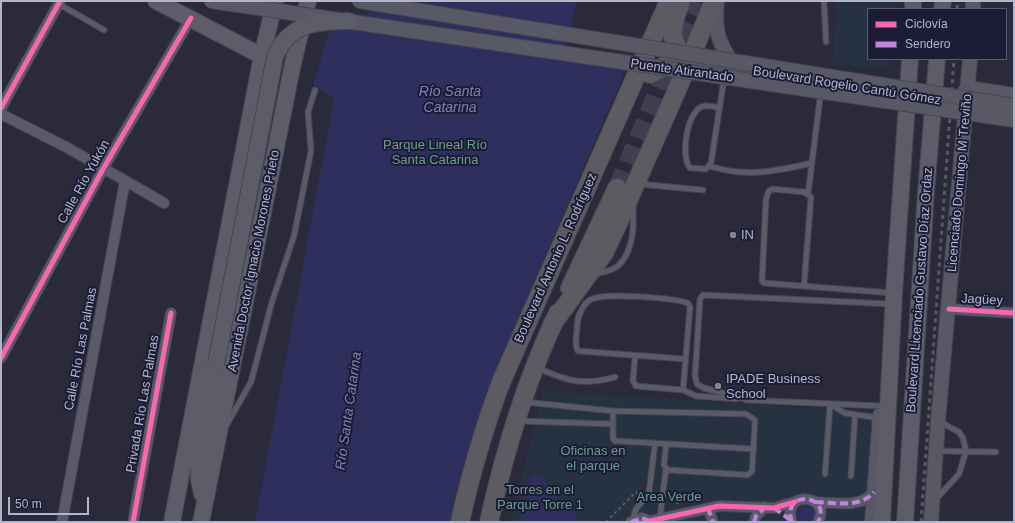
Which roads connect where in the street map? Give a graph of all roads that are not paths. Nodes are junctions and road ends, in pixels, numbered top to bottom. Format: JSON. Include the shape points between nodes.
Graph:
{"nodes":[{"id":1,"x":156,"y":1,"type":"edge"},
{"id":2,"x":211,"y":1,"type":"edge"},
{"id":3,"x":275,"y":1,"type":"edge"},
{"id":4,"x":308,"y":1,"type":"edge"},
{"id":5,"x":359,"y":1,"type":"edge"},
{"id":6,"x":681,"y":1,"type":"edge"},
{"id":7,"x":714,"y":1,"type":"edge"},
{"id":8,"x":717,"y":1,"type":"edge"},
{"id":9,"x":824,"y":1,"type":"edge"},
{"id":10,"x":58,"y":2,"type":"edge"},
{"id":11,"x":666,"y":4,"type":"edge"},
{"id":12,"x":191,"y":18,"type":"junction"},
{"id":13,"x":350,"y":22,"type":"junction"},
{"id":14,"x":104,"y":30,"type":"dead end"},
{"id":15,"x":826,"y":42,"type":"dead end"},
{"id":16,"x":262,"y":56,"type":"junction"},
{"id":17,"x":910,"y":60,"type":"edge"},
{"id":18,"x":937,"y":60,"type":"edge"},
{"id":19,"x":970,"y":60,"type":"edge"},
{"id":20,"x":689,"y":62,"type":"junction"},
{"id":21,"x":731,"y":68,"type":"junction"},
{"id":22,"x":652,"y":72,"type":"junction"},
{"id":23,"x":822,"y":82,"type":"junction"},
{"id":24,"x":968,"y":88,"type":"junction"},
{"id":25,"x":315,"y":90,"type":"dead end"},
{"id":26,"x":677,"y":90,"type":"junction"},
{"id":27,"x":908,"y":95,"type":"junction"},
{"id":28,"x":1014,"y":95,"type":"edge"},
{"id":29,"x":934,"y":99,"type":"junction"},
{"id":30,"x":961,"y":105,"type":"junction"},
{"id":31,"x":1014,"y":106,"type":"edge"},
{"id":32,"x":1,"y":108,"type":"edge"},
{"id":33,"x":720,"y":108,"type":"junction"},
{"id":34,"x":1,"y":114,"type":"edge"},
{"id":35,"x":1014,"y":114,"type":"edge"},
{"id":36,"x":1014,"y":120,"type":"edge"},
{"id":37,"x":812,"y":163,"type":"junction"},
{"id":38,"x":710,"y":166,"type":"junction"},
{"id":39,"x":103,"y":169,"type":"junction"},
{"id":40,"x":125,"y":182,"type":"junction"},
{"id":41,"x":629,"y":187,"type":"junction"},
{"id":42,"x":703,"y":190,"type":"dead end"},
{"id":43,"x":808,"y":194,"type":"junction"},
{"id":44,"x":164,"y":203,"type":"dead end"},
{"id":45,"x":549,"y":273,"type":"junction"},
{"id":46,"x":804,"y":286,"type":"junction"},
{"id":47,"x":894,"y":299,"type":"junction"},
{"id":48,"x":949,"y":309,"type":"junction"},
{"id":49,"x":171,"y":313,"type":"dead end"},
{"id":50,"x":1014,"y":313,"type":"edge"},
{"id":51,"x":553,"y":323,"type":"junction"},
{"id":52,"x":635,"y":356,"type":"junction"},
{"id":53,"x":1,"y":358,"type":"edge"},
{"id":54,"x":685,"y":359,"type":"junction"},
{"id":55,"x":534,"y":366,"type":"junction"},
{"id":56,"x":891,"y":370,"type":"junction"},
{"id":57,"x":616,"y":377,"type":"dead end"},
{"id":58,"x":683,"y":390,"type":"junction"},
{"id":59,"x":749,"y":400,"type":"junction"},
{"id":60,"x":521,"y":402,"type":"junction"},
{"id":61,"x":830,"y":405,"type":"junction"},
{"id":62,"x":613,"y":411,"type":"junction"},
{"id":63,"x":881,"y":412,"type":"junction"},
{"id":64,"x":855,"y":416,"type":"junction"},
{"id":65,"x":514,"y":421,"type":"junction"},
{"id":66,"x":938,"y":421,"type":"junction"},
{"id":67,"x":612,"y":424,"type":"junction"},
{"id":68,"x":911,"y":426,"type":"junction"},
{"id":69,"x":655,"y":443,"type":"junction"},
{"id":70,"x":666,"y":444,"type":"junction"},
{"id":71,"x":216,"y":445,"type":"junction"},
{"id":72,"x":754,"y":449,"type":"junction"},
{"id":73,"x":936,"y":451,"type":"junction"},
{"id":74,"x":966,"y":451,"type":"junction"},
{"id":75,"x":996,"y":452,"type":"dead end"},
{"id":76,"x":666,"y":468,"type":"junction"},
{"id":77,"x":825,"y":474,"type":"dead end"},
{"id":78,"x":851,"y":476,"type":"dead end"},
{"id":79,"x":874,"y":492,"type":"junction"},
{"id":80,"x":795,"y":502,"type":"junction"},
{"id":81,"x":816,"y":502,"type":"junction"},
{"id":82,"x":932,"y":503,"type":"junction"},
{"id":83,"x":204,"y":504,"type":"junction"},
{"id":84,"x":708,"y":508,"type":"junction"},
{"id":85,"x":769,"y":508,"type":"junction"},
{"id":86,"x":684,"y":514,"type":"junction"},
{"id":87,"x":631,"y":521,"type":"edge"},
{"id":88,"x":656,"y":521,"type":"edge"},
{"id":89,"x":62,"y":522,"type":"edge"},
{"id":90,"x":133,"y":522,"type":"edge"},
{"id":91,"x":172,"y":522,"type":"edge"},
{"id":92,"x":201,"y":522,"type":"edge"},
{"id":93,"x":460,"y":522,"type":"edge"},
{"id":94,"x":489,"y":522,"type":"edge"},
{"id":95,"x":676,"y":522,"type":"edge"},
{"id":96,"x":713,"y":522,"type":"edge"},
{"id":97,"x":754,"y":522,"type":"edge"},
{"id":98,"x":792,"y":522,"type":"edge"},
{"id":99,"x":818,"y":522,"type":"edge"},
{"id":100,"x":872,"y":522,"type":"edge"},
{"id":101,"x":882,"y":522,"type":"edge"},
{"id":102,"x":905,"y":522,"type":"edge"},
{"id":103,"x":931,"y":522,"type":"edge"}],
"edges":[{"from":1,"to":12,"type":"main road"},
{"from":2,"to":13,"type":"main road","name":"Puente Atirantado","bridge":true},
{"from":3,"to":16,"type":"main road"},
{"from":4,"to":71,"type":"main road","name":"Avenida Doctor Ignacio Morones Prieto","via":[[293,63]]},
{"from":5,"to":31,"type":"main road","name":"Puente Atirantado","bridge":true},
{"from":6,"to":20,"type":"highway","via":[[671,30],[676,46]]},
{"from":7,"to":20,"type":"highway"},
{"from":8,"to":21,"type":"main road","via":[[718,39]]},
{"from":9,"to":15,"type":"lane"},
{"from":10,"to":14,"type":"lane"},
{"from":10,"to":32,"type":"street"},
{"from":11,"to":45,"type":"highway","name":"Boulevard Antonio L. Rodríguez"},
{"from":12,"to":16,"type":"main road"},
{"from":12,"to":39,"type":"street","name":"Calle Río Yukón"},
{"from":13,"to":36,"type":"main road","name":"Puente Atirantado","bridge":true},
{"from":13,"to":83,"type":"main road","bridge":true,"via":[[332,22],[299,28],[284,40],[275,57],[199,464]]},
{"from":16,"to":91,"type":"main road"},
{"from":17,"to":27,"type":"main road","name":"Boulevard Licenciado Gustavo Díaz Ordaz"},
{"from":18,"to":29,"type":"main road","name":"Boulevard Licenciado Gustavo Díaz Ordaz"},
{"from":19,"to":24,"type":"main road","name":"Licenciado Domingo M Treviño"},
{"from":20,"to":21,"type":"main road","name":"Boulevard Rogelio Cantú Gómez"},
{"from":20,"to":22,"type":"highway","via":[[672,62]]},
{"from":20,"to":26,"type":"highway"},
{"from":21,"to":23,"type":"main road","name":"Boulevard Rogelio Cantú Gómez"},
{"from":21,"to":33,"type":"lane"},
{"from":22,"to":26,"type":"highway","via":[[660,70],[672,73]]},
{"from":22,"to":45,"type":"highway","via":[[578,235],[559,265]]},
{"from":23,"to":27,"type":"main road","name":"Boulevard Rogelio Cantú Gómez"},
{"from":23,"to":37,"type":"lane"},
{"from":24,"to":28,"type":"main road"},
{"from":24,"to":30,"type":"main road","name":"Boulevard Rogelio Cantú Gómez"},
{"from":25,"to":71,"type":"lane","via":[[308,112],[311,151],[294,236],[272,302],[251,382]]},
{"from":26,"to":41,"type":"highway"},
{"from":27,"to":29,"type":"main road","name":"Boulevard Rogelio Cantú Gómez"},
{"from":27,"to":47,"type":"main road","name":"Boulevard Licenciado Gustavo Díaz Ordaz"},
{"from":29,"to":30,"type":"main road","name":"Boulevard Rogelio Cantú Gómez"},
{"from":29,"to":68,"type":"main road","name":"Boulevard Licenciado Gustavo Díaz Ordaz"},
{"from":30,"to":35,"type":"main road","name":"Boulevard Rogelio Cantú Gómez"},
{"from":30,"to":48,"type":"main road","name":"Licenciado Domingo M Treviño"},
{"from":33,"to":38,"type":"lane"},
{"from":33,"to":38,"type":"lane","via":[[699,108],[688,127],[685,144],[690,168],[706,169]]},
{"from":34,"to":39,"type":"street"},
{"from":37,"to":38,"type":"lane","via":[[781,171],[748,173],[734,173]]},
{"from":37,"to":43,"type":"lane"},
{"from":39,"to":40,"type":"street"},
{"from":39,"to":53,"type":"street","name":"Calle Río Yukón"},
{"from":40,"to":44,"type":"street"},
{"from":40,"to":89,"type":"street","name":"Calle Río Las Palmas"},
{"from":41,"to":42,"type":"lane"},
{"from":41,"to":51,"type":"highway","name":"Boulevard Antonio L. Rodríguez"},
{"from":41,"to":51,"type":"highway","via":[[604,253]]},
{"from":43,"to":46,"type":"lane","via":[[811,203]]},
{"from":43,"to":46,"type":"lane","via":[[772,189],[767,194],[762,281],[767,284]]},
{"from":45,"to":93,"type":"highway","name":"Boulevard Antonio L. Rodríguez","via":[[485,423]]},
{"from":46,"to":47,"type":"lane"},
{"from":47,"to":56,"type":"main road","name":"Boulevard Licenciado Gustavo Díaz Ordaz"},
{"from":47,"to":59,"type":"lane","via":[[702,294],[697,337],[697,384]]},
{"from":48,"to":50,"type":"street","name":"Jagüey"},
{"from":48,"to":66,"type":"main road","name":"Licenciado Domingo M Treviño"},
{"from":49,"to":90,"type":"street","name":"Privada Río Las Palmas"},
{"from":51,"to":55,"type":"highway","name":"Boulevard Antonio L. Rodríguez"},
{"from":52,"to":54,"type":"lane"},
{"from":52,"to":54,"type":"lane","via":[[578,352],[577,323],[585,305],[599,296],[612,295],[688,303],[690,307]]},
{"from":52,"to":58,"type":"lane","via":[[632,381],[636,386]]},
{"from":54,"to":58,"type":"lane"},
{"from":55,"to":57,"type":"lane","via":[[562,379],[592,381]]},
{"from":55,"to":60,"type":"highway","name":"Boulevard Antonio L. Rodríguez"},
{"from":56,"to":63,"type":"main road","name":"Boulevard Licenciado Gustavo Díaz Ordaz"},
{"from":56,"to":68,"type":"main road","via":[[902,376],[902,412]]},
{"from":56,"to":101,"type":"main road","name":"Boulevard Licenciado Gustavo Díaz Ordaz"},
{"from":58,"to":59,"type":"lane","via":[[696,396]]},
{"from":59,"to":61,"type":"lane"},
{"from":60,"to":62,"type":"lane"},
{"from":60,"to":65,"type":"highway","name":"Boulevard Antonio L. Rodríguez"},
{"from":61,"to":63,"type":"lane"},
{"from":61,"to":64,"type":"lane"},
{"from":61,"to":77,"type":"lane"},
{"from":62,"to":67,"type":"lane"},
{"from":62,"to":72,"type":"lane","via":[[746,414],[755,420]]},
{"from":63,"to":64,"type":"lane"},
{"from":63,"to":79,"type":"main road","name":"Boulevard Licenciado Gustavo Díaz Ordaz"},
{"from":64,"to":78,"type":"lane"},
{"from":65,"to":67,"type":"lane"},
{"from":65,"to":94,"type":"highway","name":"Boulevard Antonio L. Rodríguez"},
{"from":66,"to":73,"type":"main road","name":"Licenciado Domingo M Treviño"},
{"from":66,"to":74,"type":"lane","via":[[959,432]]},
{"from":67,"to":69,"type":"lane","via":[[615,441]]},
{"from":68,"to":102,"type":"main road","name":"Boulevard Licenciado Gustavo Díaz Ordaz"},
{"from":69,"to":70,"type":"lane"},
{"from":69,"to":87,"type":"lane","via":[[650,493],[636,509]]},
{"from":70,"to":72,"type":"lane"},
{"from":70,"to":76,"type":"lane"},
{"from":71,"to":83,"type":"main road","name":"Avenida Doctor Ignacio Morones Prieto"},
{"from":72,"to":76,"type":"lane","via":[[752,471],[748,475]]},
{"from":73,"to":74,"type":"lane"},
{"from":73,"to":82,"type":"main road","name":"Licenciado Domingo M Treviño"},
{"from":74,"to":75,"type":"lane"},
{"from":74,"to":82,"type":"lane","via":[[960,474]]},
{"from":76,"to":88,"type":"lane"},
{"from":79,"to":81,"type":"street","via":[[859,503]]},
{"from":79,"to":100,"type":"main road","name":"Boulevard Licenciado Gustavo Díaz Ordaz"},
{"from":80,"to":81,"type":"street","via":[[806,499]]},
{"from":80,"to":85,"type":"street"},
{"from":80,"to":98,"type":"street","via":[[791,510]]},
{"from":81,"to":99,"type":"street","via":[[821,512]]},
{"from":82,"to":103,"type":"main road","name":"Licenciado Domingo M Treviño"},
{"from":83,"to":92,"type":"main road","name":"Avenida Doctor Ignacio Morones Prieto"},
{"from":84,"to":85,"type":"street"},
{"from":84,"to":86,"type":"street"},
{"from":84,"to":96,"type":"street"},
{"from":85,"to":97,"type":"street","via":[[756,516]]},
{"from":85,"to":98,"type":"street"},
{"from":86,"to":88,"type":"street"},
{"from":86,"to":95,"type":"street"},
{"from":87,"to":88,"type":"street","via":[[642,518]]}]}
